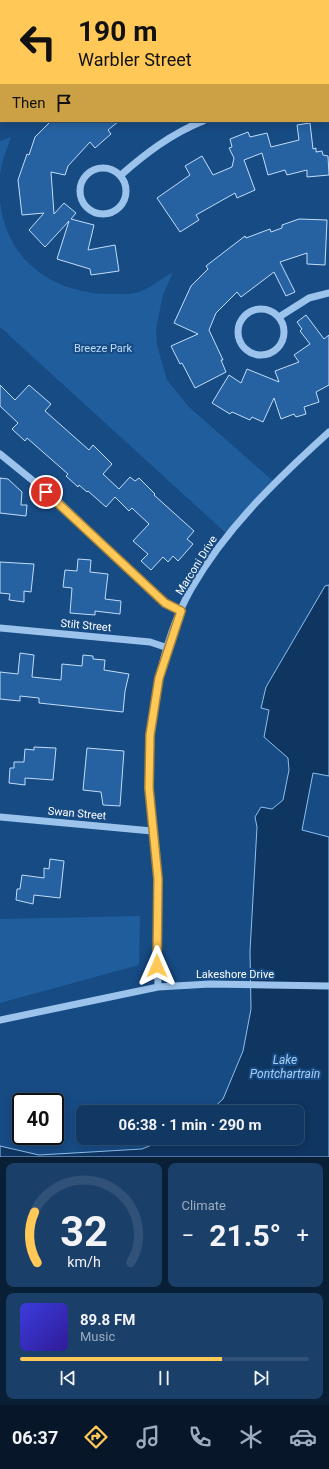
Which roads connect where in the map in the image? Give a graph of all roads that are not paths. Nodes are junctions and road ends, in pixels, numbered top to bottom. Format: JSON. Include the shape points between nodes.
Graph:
{"nodes":[{"id":1,"x":201,"y":122,"type":"edge"},
{"id":2,"x":121,"y":175,"type":"junction"},
{"id":3,"x":329,"y":293,"type":"edge"},
{"id":4,"x":279,"y":317,"type":"junction"},
{"id":5,"x":329,"y":432,"type":"edge"},
{"id":6,"x":0,"y":454,"type":"edge"},
{"id":7,"x":181,"y":611,"type":"junction"},
{"id":8,"x":0,"y":628,"type":"edge"},
{"id":9,"x":168,"y":648,"type":"junction"},
{"id":10,"x":0,"y":817,"type":"edge"},
{"id":11,"x":152,"y":831,"type":"junction"},
{"id":12,"x":329,"y":986,"type":"edge"},
{"id":13,"x":158,"y":987,"type":"junction"},
{"id":14,"x":0,"y":1020,"type":"edge"}],
"edges":[{"from":1,"to":2,"type":"street","via":[[172,135]]},
{"from":2,"to":2,"type":"street","via":[[108,168],[88,173],[80,188],[84,204],[99,214],[116,210],[126,197],[126,185]]},
{"from":3,"to":4,"type":"street","via":[[309,298]]},
{"from":4,"to":4,"type":"street","via":[[260,309],[248,313],[239,324],[241,344],[252,353],[258,354],[265,354],[277,348],[284,336]]},
{"from":5,"to":7,"type":"street","name":"Marconi Drive","via":[[274,482],[228,535],[191,590]]},
{"from":6,"to":7,"type":"street","via":[[58,501],[165,603]]},
{"from":7,"to":9,"type":"street","name":"Marconi Drive"},
{"from":8,"to":9,"type":"street","name":"Stilt Street","via":[[150,642]]},
{"from":9,"to":11,"type":"street","name":"Marconi Drive","via":[[150,735]]},
{"from":10,"to":11,"type":"street","name":"Swan Street"},
{"from":11,"to":13,"type":"street","name":"Marconi Drive","via":[[158,879]]},
{"from":12,"to":13,"type":"street","name":"Lakeshore Drive","via":[[190,984]]},
{"from":13,"to":14,"type":"street","name":"Lakeshore Drive"}]}
